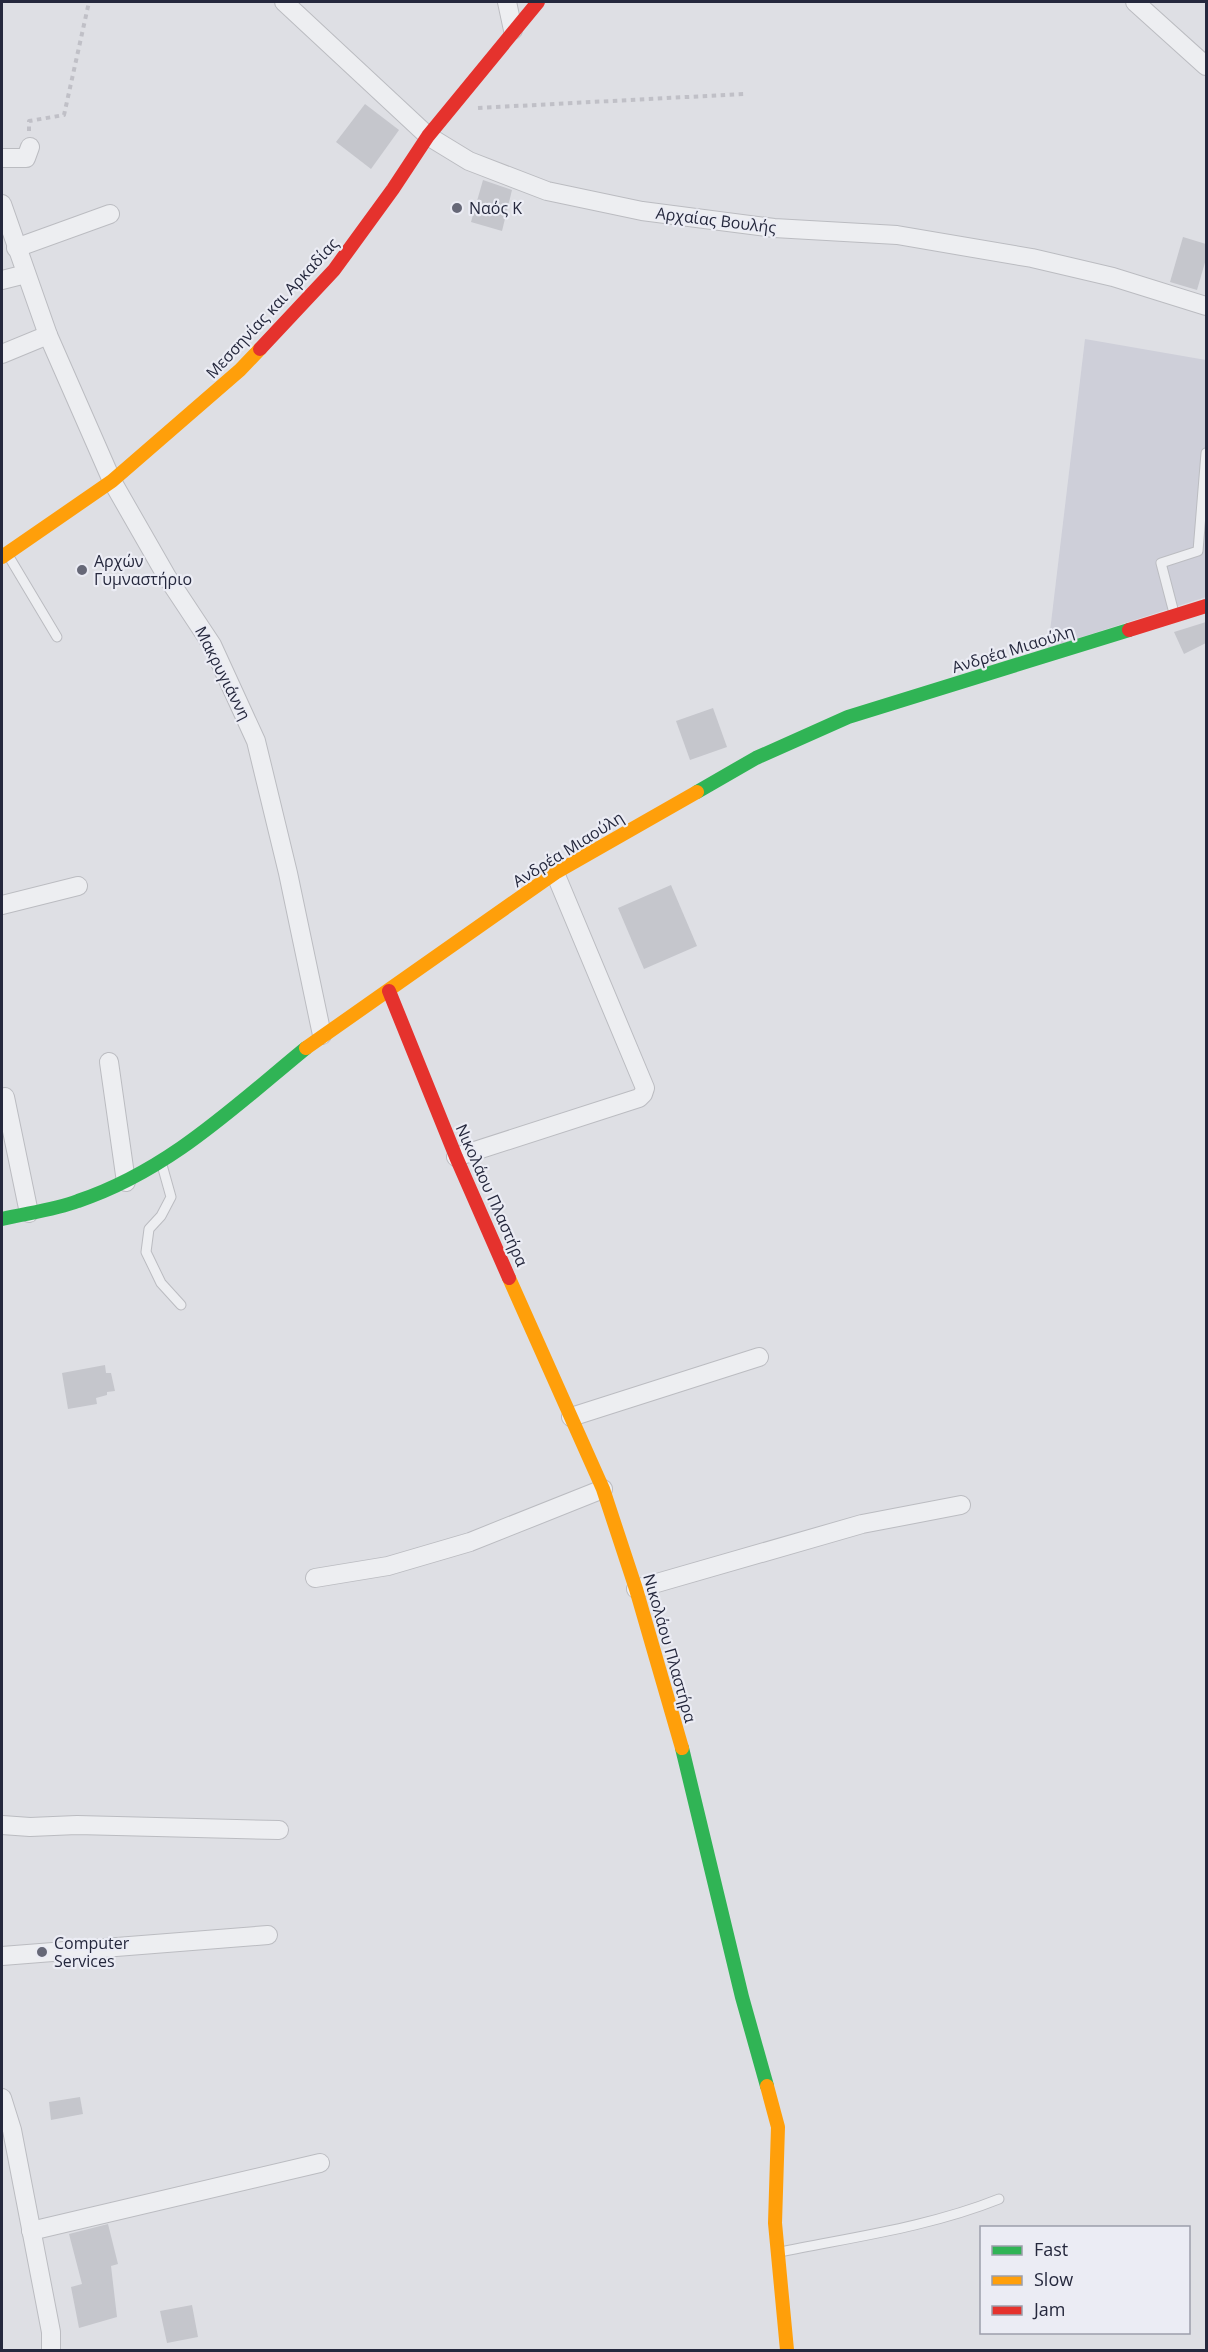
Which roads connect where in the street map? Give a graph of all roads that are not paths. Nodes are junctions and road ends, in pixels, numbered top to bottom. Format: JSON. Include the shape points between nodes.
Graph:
{"nodes":[{"id":1,"x":284,"y":2,"type":"edge"},
{"id":2,"x":507,"y":2,"type":"edge"},
{"id":3,"x":538,"y":2,"type":"edge"},
{"id":4,"x":1135,"y":2,"type":"edge"},
{"id":5,"x":513,"y":30,"type":"junction"},
{"id":6,"x":1206,"y":66,"type":"edge"},
{"id":7,"x":428,"y":136,"type":"junction"},
{"id":8,"x":30,"y":147,"type":"road end"},
{"id":9,"x":2,"y":158,"type":"edge"},
{"id":10,"x":2,"y":204,"type":"edge"},
{"id":11,"x":110,"y":214,"type":"dead end"},
{"id":12,"x":16,"y":248,"type":"junction"},
{"id":13,"x":26,"y":274,"type":"junction"},
{"id":14,"x":2,"y":280,"type":"edge"},
{"id":15,"x":1206,"y":306,"type":"edge"},
{"id":16,"x":48,"y":335,"type":"junction"},
{"id":17,"x":2,"y":354,"type":"edge"},
{"id":18,"x":1206,"y":453,"type":"edge"},
{"id":19,"x":112,"y":481,"type":"junction"},
{"id":20,"x":4,"y":555,"type":"edge"},
{"id":21,"x":1206,"y":606,"type":"edge"},
{"id":22,"x":1175,"y":615,"type":"junction"},
{"id":23,"x":57,"y":637,"type":"dead end"},
{"id":24,"x":555,"y":873,"type":"junction"},
{"id":25,"x":78,"y":886,"type":"dead end"},
{"id":26,"x":2,"y":905,"type":"edge"},
{"id":27,"x":389,"y":991,"type":"junction"},
{"id":28,"x":322,"y":1035,"type":"junction"},
{"id":29,"x":109,"y":1062,"type":"dead end"},
{"id":30,"x":5,"y":1097,"type":"dead end"},
{"id":31,"x":456,"y":1157,"type":"junction"},
{"id":32,"x":161,"y":1162,"type":"junction"},
{"id":33,"x":126,"y":1182,"type":"junction"},
{"id":34,"x":29,"y":1213,"type":"junction"},
{"id":35,"x":2,"y":1219,"type":"edge"},
{"id":36,"x":181,"y":1305,"type":"dead end"},
{"id":37,"x":759,"y":1357,"type":"dead end"},
{"id":38,"x":572,"y":1417,"type":"junction"},
{"id":39,"x":603,"y":1489,"type":"junction"},
{"id":40,"x":961,"y":1505,"type":"dead end"},
{"id":41,"x":315,"y":1578,"type":"dead end"},
{"id":42,"x":636,"y":1589,"type":"junction"},
{"id":43,"x":2,"y":1825,"type":"edge"},
{"id":44,"x":279,"y":1830,"type":"dead end"},
{"id":45,"x":268,"y":1935,"type":"dead end"},
{"id":46,"x":2,"y":1956,"type":"edge"},
{"id":47,"x":2,"y":2098,"type":"edge"},
{"id":48,"x":320,"y":2163,"type":"dead end"},
{"id":49,"x":999,"y":2199,"type":"dead end"},
{"id":50,"x":31,"y":2231,"type":"junction"},
{"id":51,"x":777,"y":2252,"type":"junction"},
{"id":52,"x":51,"y":2350,"type":"edge"},
{"id":53,"x":787,"y":2350,"type":"edge"}],
"edges":[{"from":1,"to":7,"type":"street","name":"Αρχαίας Βουλής"},
{"from":2,"to":5,"type":"street"},
{"from":3,"to":5,"type":"street","name":"Μεσσηνίας και Αρκαδίας"},
{"from":4,"to":6,"type":"street"},
{"from":5,"to":7,"type":"street","name":"Μεσσηνίας και Αρκαδίας"},
{"from":7,"to":15,"type":"street","name":"Αρχαίας Βουλής","via":[[469,161],[547,190],[642,211],[774,228],[897,235],[1032,258],[1113,277]]},
{"from":7,"to":19,"type":"street","name":"Μεσσηνίας και Αρκαδίας","via":[[334,270],[240,370]]},
{"from":8,"to":9,"type":"street","via":[[26,158]]},
{"from":10,"to":12,"type":"street","name":"Μακρυγιάννη"},
{"from":11,"to":12,"type":"street"},
{"from":12,"to":13,"type":"street","name":"Μακρυγιάννη"},
{"from":13,"to":14,"type":"street"},
{"from":13,"to":16,"type":"street","name":"Μακρυγιάννη"},
{"from":16,"to":17,"type":"street"},
{"from":16,"to":19,"type":"street","name":"Μακρυγιάννη"},
{"from":18,"to":22,"type":"lane","via":[[1198,551],[1161,563]]},
{"from":19,"to":20,"type":"street","name":"Μεσσηνίας και Αρκαδίας"},
{"from":19,"to":28,"type":"street","name":"Μακρυγιάννη","via":[[167,577],[212,645],[256,741]]},
{"from":20,"to":23,"type":"lane"},
{"from":21,"to":22,"type":"street","name":"Ανδρέα Μιαούλη"},
{"from":22,"to":24,"type":"street","name":"Ανδρέα Μιαούλη","via":[[848,717],[756,758]]},
{"from":24,"to":27,"type":"street","name":"Ανδρέα Μιαούλη"},
{"from":24,"to":31,"type":"street","via":[[645,1088],[643,1094],[603,1111]]},
{"from":25,"to":26,"type":"street"},
{"from":27,"to":28,"type":"street","name":"Ανδρέα Μιαούλη"},
{"from":27,"to":31,"type":"street","name":"Νικολάου Πλαστήρα"},
{"from":28,"to":32,"type":"street","name":"Ανδρέα Μιαούλη","via":[[190,1144]]},
{"from":29,"to":33,"type":"street"},
{"from":30,"to":34,"type":"street"},
{"from":31,"to":38,"type":"street","name":"Νικολάου Πλαστήρα"},
{"from":32,"to":33,"type":"street","name":"Ανδρέα Μιαούλη"},
{"from":32,"to":36,"type":"lane","via":[[171,1197],[149,1229],[146,1252],[161,1283]]},
{"from":33,"to":34,"type":"street","name":"Ανδρέα Μιαούλη","via":[[77,1202]]},
{"from":34,"to":35,"type":"street","name":"Ανδρέα Μιαούλη"},
{"from":37,"to":38,"type":"street"},
{"from":38,"to":39,"type":"street","name":"Νικολάου Πλαστήρα"},
{"from":39,"to":41,"type":"street","via":[[470,1542],[388,1566]]},
{"from":39,"to":42,"type":"street","name":"Νικολάου Πλαστήρα"},
{"from":40,"to":42,"type":"street","via":[[862,1524]]},
{"from":42,"to":51,"type":"street","name":"Νικολάου Πλαστήρα","via":[[688,1770],[777,2127]]},
{"from":43,"to":44,"type":"street"},
{"from":45,"to":46,"type":"street"},
{"from":47,"to":50,"type":"street"},
{"from":48,"to":50,"type":"street"},
{"from":49,"to":51,"type":"lane","via":[[968,2212]]},
{"from":50,"to":52,"type":"street"},
{"from":51,"to":53,"type":"street","name":"Νικολάου Πλαστήρα"}]}
